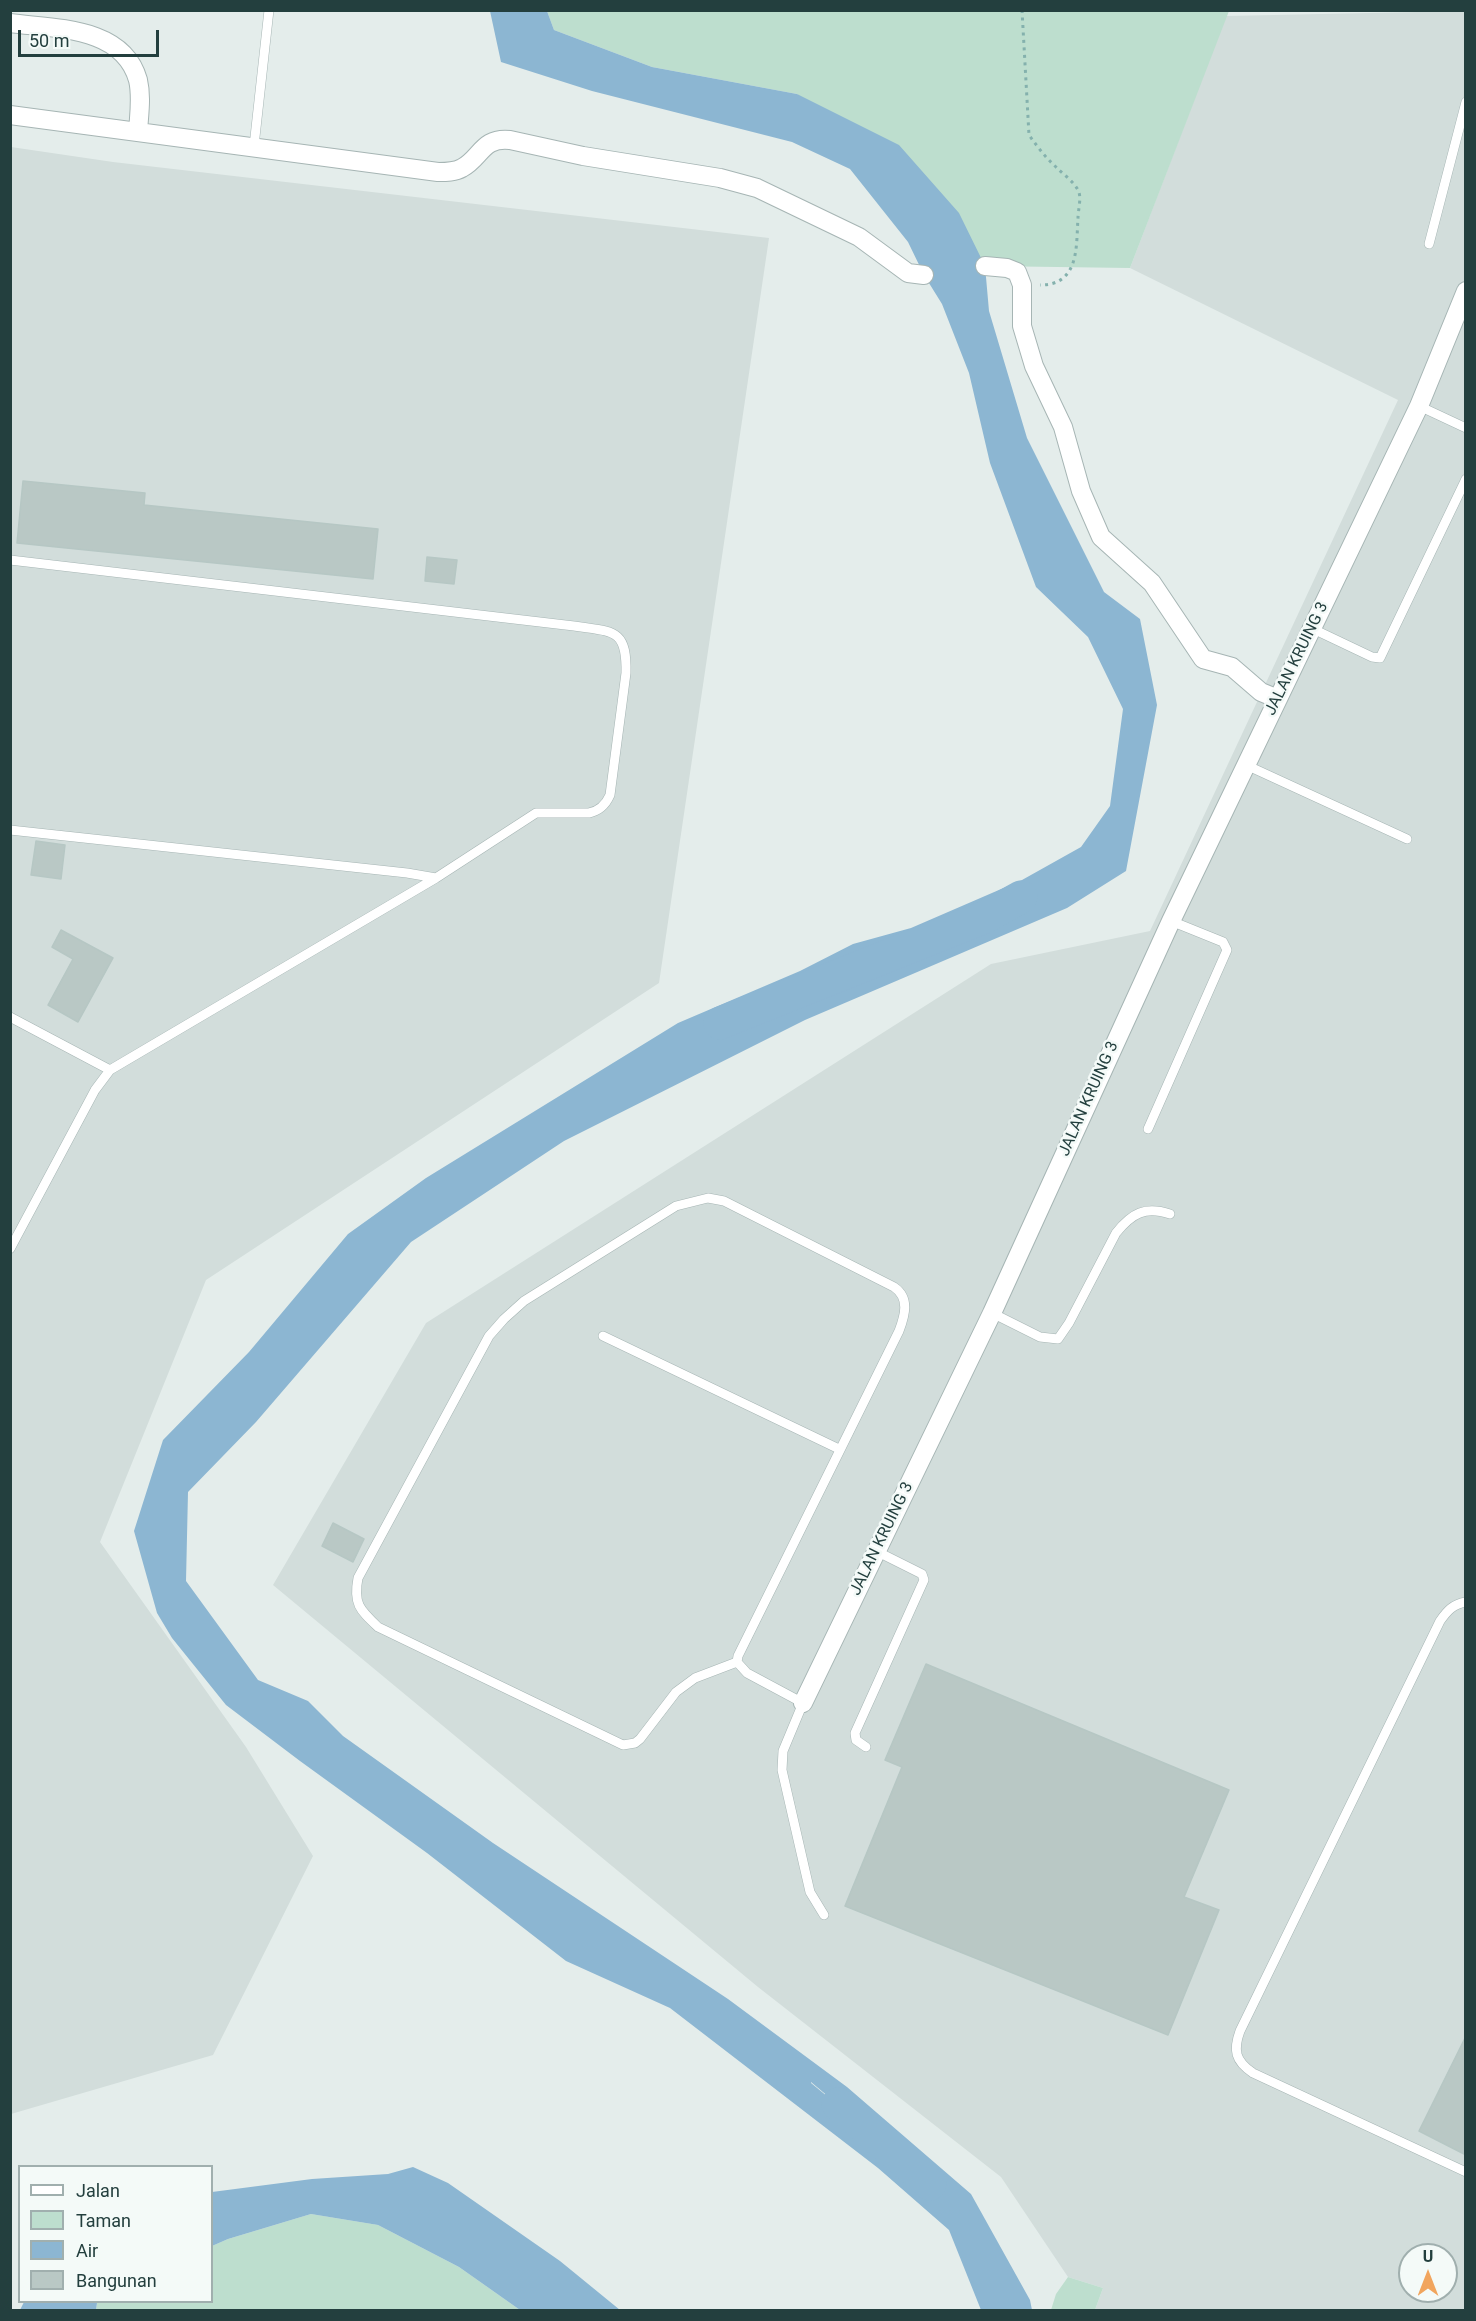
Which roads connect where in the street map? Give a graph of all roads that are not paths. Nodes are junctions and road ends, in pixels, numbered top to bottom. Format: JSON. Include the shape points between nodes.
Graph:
{"nodes":[{"id":1,"x":269,"y":10,"type":"edge"},
{"id":2,"x":10,"y":23,"type":"edge"},
{"id":3,"x":1466,"y":102,"type":"edge"},
{"id":4,"x":10,"y":115,"type":"edge"},
{"id":5,"x":138,"y":132,"type":"junction"},
{"id":6,"x":254,"y":146,"type":"junction"},
{"id":7,"x":1429,"y":244,"type":"dead end"},
{"id":8,"x":985,"y":266,"type":"dead end"},
{"id":9,"x":924,"y":275,"type":"dead end"},
{"id":10,"x":1466,"y":291,"type":"edge"},
{"id":11,"x":1419,"y":406,"type":"junction"},
{"id":12,"x":1466,"y":428,"type":"edge"},
{"id":13,"x":1466,"y":479,"type":"edge"},
{"id":14,"x":10,"y":560,"type":"edge"},
{"id":15,"x":1311,"y":628,"type":"junction"},
{"id":16,"x":1278,"y":699,"type":"junction"},
{"id":17,"x":1246,"y":765,"type":"junction"},
{"id":18,"x":10,"y":831,"type":"edge"},
{"id":19,"x":1407,"y":839,"type":"dead end"},
{"id":20,"x":436,"y":878,"type":"junction"},
{"id":21,"x":1171,"y":921,"type":"junction"},
{"id":22,"x":10,"y":1017,"type":"edge"},
{"id":23,"x":110,"y":1070,"type":"junction"},
{"id":24,"x":1148,"y":1130,"type":"dead end"},
{"id":25,"x":1170,"y":1214,"type":"dead end"},
{"id":26,"x":10,"y":1249,"type":"edge"},
{"id":27,"x":992,"y":1313,"type":"junction"},
{"id":28,"x":603,"y":1336,"type":"dead end"},
{"id":29,"x":839,"y":1449,"type":"junction"},
{"id":30,"x":876,"y":1551,"type":"junction"},
{"id":31,"x":1466,"y":1602,"type":"edge"},
{"id":32,"x":737,"y":1662,"type":"junction"},
{"id":33,"x":802,"y":1703,"type":"junction"},
{"id":34,"x":866,"y":1747,"type":"dead end"},
{"id":35,"x":824,"y":1915,"type":"dead end"},
{"id":36,"x":1466,"y":2172,"type":"edge"}],
"edges":[{"from":1,"to":6,"type":"lane"},
{"from":2,"to":5,"type":"street","via":[[81,33],[117,46],[138,81]]},
{"from":3,"to":7,"type":"lane"},
{"from":4,"to":5,"type":"street"},
{"from":5,"to":6,"type":"street"},
{"from":6,"to":9,"type":"street","via":[[438,172],[463,168],[481,148],[504,139],[667,168],[757,188],[859,237],[908,273]]},
{"from":8,"to":16,"type":"street","via":[[1007,267],[1017,273],[1022,285],[1022,326],[1034,366],[1063,427],[1101,537],[1152,583],[1203,659],[1232,667],[1261,692]]},
{"from":10,"to":11,"type":"street","name":"JALAN KRUING 3"},
{"from":11,"to":12,"type":"lane"},
{"from":11,"to":15,"type":"street","name":"JALAN KRUING 3"},
{"from":13,"to":15,"type":"lane","via":[[1380,658]]},
{"from":14,"to":20,"type":"lane","via":[[615,634],[626,650],[626,673],[608,801],[596,812],[536,813]]},
{"from":15,"to":16,"type":"street","name":"JALAN KRUING 3"},
{"from":16,"to":17,"type":"street","name":"JALAN KRUING 3"},
{"from":17,"to":19,"type":"lane"},
{"from":17,"to":21,"type":"street","name":"JALAN KRUING 3"},
{"from":18,"to":20,"type":"lane"},
{"from":20,"to":23,"type":"lane"},
{"from":21,"to":24,"type":"lane","via":[[1223,942],[1227,950]]},
{"from":21,"to":27,"type":"street","name":"JALAN KRUING 3"},
{"from":22,"to":23,"type":"lane"},
{"from":23,"to":26,"type":"lane","via":[[95,1090]]},
{"from":25,"to":27,"type":"lane","via":[[1157,1210],[1143,1212],[1124,1223],[1058,1339],[1040,1337]]},
{"from":27,"to":30,"type":"street","name":"JALAN KRUING 3"},
{"from":28,"to":29,"type":"lane"},
{"from":29,"to":32,"type":"lane"},
{"from":29,"to":32,"type":"lane","via":[[898,1331],[905,1309],[902,1294],[724,1202],[708,1198],[676,1206],[524,1301],[489,1336],[358,1578],[358,1606],[378,1627],[623,1745],[640,1739],[676,1692],[695,1678]]},
{"from":30,"to":33,"type":"street","name":"JALAN KRUING 3"},
{"from":30,"to":34,"type":"lane","via":[[922,1574],[924,1580],[855,1733],[856,1740]]},
{"from":31,"to":36,"type":"lane","via":[[1450,1608],[1440,1621],[1240,2031],[1235,2051],[1238,2060],[1253,2073]]},
{"from":32,"to":33,"type":"lane","via":[[747,1673]]},
{"from":33,"to":35,"type":"lane","name":"JALAN KRUING 3","via":[[783,1750],[782,1770],[810,1892]]}]}
